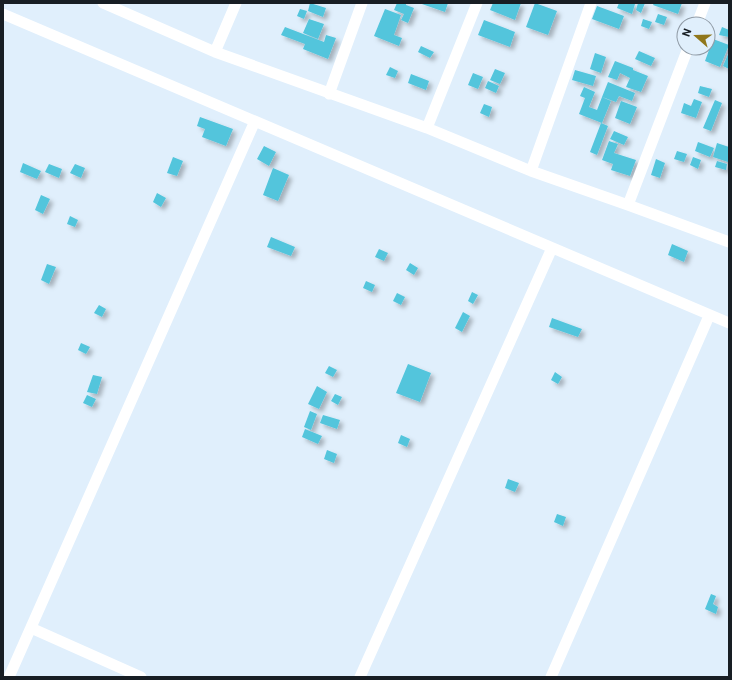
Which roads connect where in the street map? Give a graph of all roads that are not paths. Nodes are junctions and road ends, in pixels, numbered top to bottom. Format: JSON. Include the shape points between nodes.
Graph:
{"nodes":[{"id":1,"x":103,"y":3,"type":"edge"},
{"id":2,"x":236,"y":3,"type":"edge"},
{"id":3,"x":362,"y":3,"type":"edge"},
{"id":4,"x":477,"y":3,"type":"edge"},
{"id":5,"x":591,"y":3,"type":"edge"},
{"id":6,"x":705,"y":3,"type":"edge"},
{"id":7,"x":3,"y":14,"type":"edge"},
{"id":8,"x":700,"y":16,"type":"edge"},
{"id":9,"x":215,"y":52,"type":"junction"},
{"id":10,"x":685,"y":56,"type":"edge"},
{"id":11,"x":329,"y":94,"type":"junction"},
{"id":12,"x":256,"y":121,"type":"junction"},
{"id":13,"x":427,"y":128,"type":"junction"},
{"id":14,"x":531,"y":171,"type":"junction"},
{"id":15,"x":628,"y":205,"type":"junction"},
{"id":16,"x":729,"y":242,"type":"edge"},
{"id":17,"x":552,"y":248,"type":"junction"},
{"id":18,"x":709,"y":316,"type":"junction"},
{"id":19,"x":729,"y":323,"type":"edge"},
{"id":20,"x":31,"y":628,"type":"junction"},
{"id":21,"x":9,"y":677,"type":"edge"},
{"id":22,"x":141,"y":677,"type":"edge"},
{"id":23,"x":360,"y":677,"type":"edge"},
{"id":24,"x":551,"y":677,"type":"edge"}],
"edges":[{"from":1,"to":9,"type":"street"},
{"from":2,"to":9,"type":"street"},
{"from":3,"to":11,"type":"street"},
{"from":4,"to":13,"type":"street"},
{"from":5,"to":14,"type":"street"},
{"from":6,"to":8,"type":"street"},
{"from":7,"to":12,"type":"street"},
{"from":9,"to":11,"type":"street"},
{"from":10,"to":15,"type":"street"},
{"from":11,"to":13,"type":"street"},
{"from":12,"to":17,"type":"street"},
{"from":12,"to":20,"type":"street"},
{"from":13,"to":14,"type":"street"},
{"from":14,"to":15,"type":"street"},
{"from":15,"to":16,"type":"street"},
{"from":17,"to":18,"type":"street"},
{"from":17,"to":23,"type":"street"},
{"from":18,"to":19,"type":"street"},
{"from":18,"to":24,"type":"street"},
{"from":20,"to":21,"type":"street"},
{"from":20,"to":22,"type":"street"}]}
